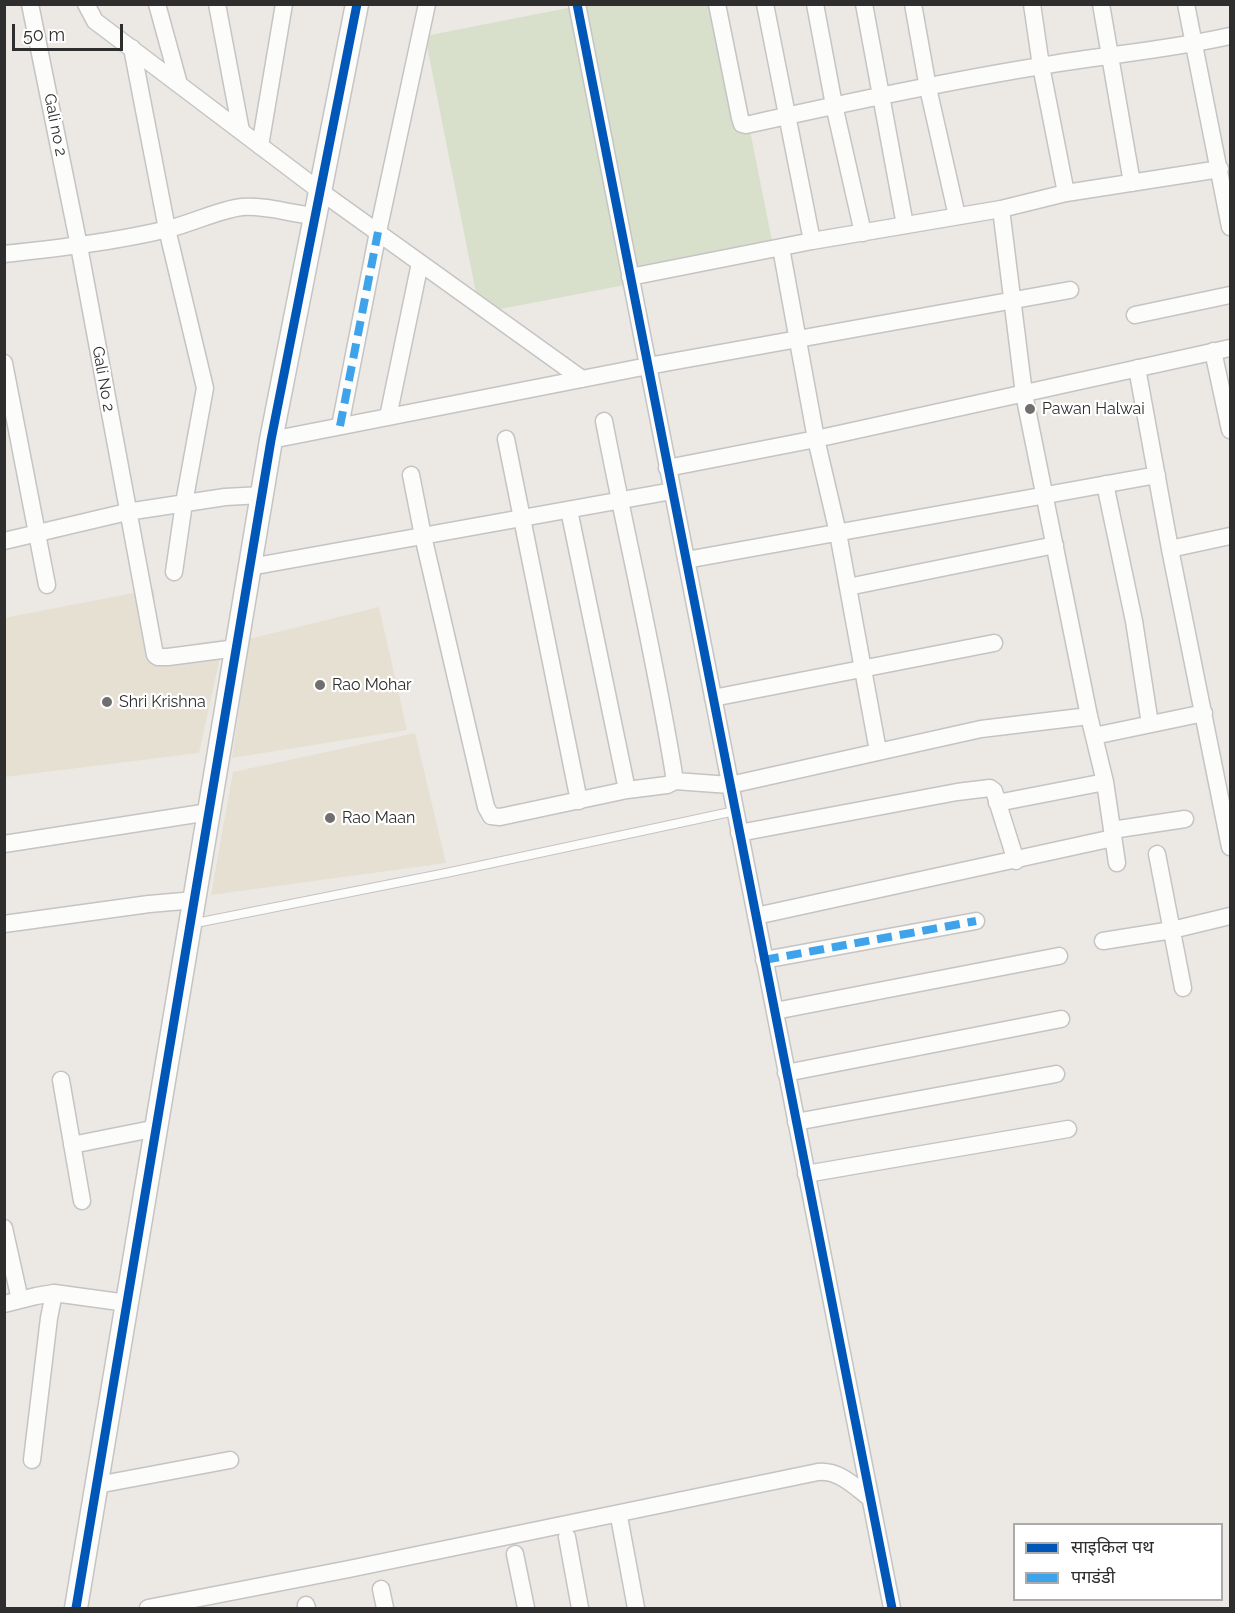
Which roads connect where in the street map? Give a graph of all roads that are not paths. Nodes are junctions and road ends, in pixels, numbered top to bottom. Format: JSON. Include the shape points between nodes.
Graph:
{"nodes":[{"id":1,"x":30,"y":4,"type":"edge"},
{"id":2,"x":86,"y":4,"type":"edge"},
{"id":3,"x":157,"y":4,"type":"edge"},
{"id":4,"x":217,"y":4,"type":"edge"},
{"id":5,"x":357,"y":4,"type":"edge"},
{"id":6,"x":427,"y":4,"type":"edge"},
{"id":7,"x":576,"y":4,"type":"edge"},
{"id":8,"x":717,"y":4,"type":"edge"},
{"id":9,"x":765,"y":4,"type":"edge"},
{"id":10,"x":815,"y":4,"type":"edge"},
{"id":11,"x":864,"y":4,"type":"edge"},
{"id":12,"x":913,"y":4,"type":"edge"},
{"id":13,"x":1032,"y":4,"type":"edge"},
{"id":14,"x":1101,"y":4,"type":"edge"},
{"id":15,"x":1186,"y":4,"type":"edge"},
{"id":16,"x":279,"y":8,"type":"edge"},
{"id":17,"x":1230,"y":36,"type":"edge"},
{"id":18,"x":1193,"y":44,"type":"junction"},
{"id":19,"x":132,"y":48,"type":"junction"},
{"id":20,"x":1110,"y":57,"type":"junction"},
{"id":21,"x":1041,"y":66,"type":"junction"},
{"id":22,"x":179,"y":84,"type":"junction"},
{"id":23,"x":928,"y":88,"type":"junction"},
{"id":24,"x":881,"y":96,"type":"junction"},
{"id":25,"x":834,"y":105,"type":"junction"},
{"id":26,"x":787,"y":116,"type":"junction"},
{"id":27,"x":241,"y":131,"type":"junction"},
{"id":28,"x":260,"y":146,"type":"junction"},
{"id":29,"x":1220,"y":169,"type":"junction"},
{"id":30,"x":1132,"y":183,"type":"junction"},
{"id":31,"x":320,"y":191,"type":"junction"},
{"id":32,"x":1066,"y":193,"type":"junction"},
{"id":33,"x":1001,"y":209,"type":"junction"},
{"id":34,"x":315,"y":216,"type":"junction"},
{"id":35,"x":957,"y":216,"type":"junction"},
{"id":36,"x":906,"y":225,"type":"junction"},
{"id":37,"x":1230,"y":227,"type":"edge"},
{"id":38,"x":167,"y":229,"type":"junction"},
{"id":39,"x":378,"y":232,"type":"junction"},
{"id":40,"x":863,"y":233,"type":"junction"},
{"id":41,"x":812,"y":241,"type":"junction"},
{"id":42,"x":79,"y":246,"type":"junction"},
{"id":43,"x":782,"y":248,"type":"junction"},
{"id":44,"x":4,"y":254,"type":"edge"},
{"id":45,"x":420,"y":263,"type":"junction"},
{"id":46,"x":630,"y":277,"type":"junction"},
{"id":47,"x":1070,"y":290,"type":"dead end"},
{"id":48,"x":1230,"y":295,"type":"edge"},
{"id":49,"x":1013,"y":300,"type":"junction"},
{"id":50,"x":1135,"y":315,"type":"dead end"},
{"id":51,"x":799,"y":339,"type":"junction"},
{"id":52,"x":1230,"y":348,"type":"edge"},
{"id":53,"x":1213,"y":351,"type":"junction"},
{"id":54,"x":4,"y":363,"type":"edge"},
{"id":55,"x":648,"y":366,"type":"junction"},
{"id":56,"x":1137,"y":368,"type":"junction"},
{"id":57,"x":582,"y":379,"type":"junction"},
{"id":58,"x":1024,"y":394,"type":"junction"},
{"id":59,"x":388,"y":417,"type":"junction"},
{"id":60,"x":604,"y":421,"type":"dead end"},
{"id":61,"x":340,"y":426,"type":"junction"},
{"id":62,"x":1230,"y":430,"type":"edge"},
{"id":63,"x":506,"y":439,"type":"dead end"},
{"id":64,"x":816,"y":439,"type":"junction"},
{"id":65,"x":272,"y":440,"type":"junction"},
{"id":66,"x":668,"y":468,"type":"junction"},
{"id":67,"x":411,"y":475,"type":"dead end"},
{"id":68,"x":1157,"y":475,"type":"junction"},
{"id":69,"x":1105,"y":484,"type":"junction"},
{"id":70,"x":672,"y":491,"type":"junction"},
{"id":71,"x":1043,"y":494,"type":"junction"},
{"id":72,"x":262,"y":495,"type":"junction"},
{"id":73,"x":619,"y":501,"type":"junction"},
{"id":74,"x":184,"y":503,"type":"junction"},
{"id":75,"x":568,"y":510,"type":"junction"},
{"id":76,"x":127,"y":512,"type":"junction"},
{"id":77,"x":521,"y":518,"type":"junction"},
{"id":78,"x":838,"y":533,"type":"junction"},
{"id":79,"x":37,"y":534,"type":"junction"},
{"id":80,"x":423,"y":536,"type":"junction"},
{"id":81,"x":1230,"y":536,"type":"edge"},
{"id":82,"x":4,"y":541,"type":"edge"},
{"id":83,"x":1055,"y":545,"type":"junction"},
{"id":84,"x":1170,"y":549,"type":"junction"},
{"id":85,"x":686,"y":560,"type":"junction"},
{"id":86,"x":250,"y":567,"type":"junction"},
{"id":87,"x":174,"y":572,"type":"dead end"},
{"id":88,"x":47,"y":585,"type":"dead end"},
{"id":89,"x":848,"y":587,"type":"junction"},
{"id":90,"x":994,"y":643,"type":"dead end"},
{"id":91,"x":237,"y":648,"type":"junction"},
{"id":92,"x":863,"y":670,"type":"junction"},
{"id":93,"x":713,"y":698,"type":"junction"},
{"id":94,"x":1204,"y":713,"type":"junction"},
{"id":95,"x":1089,"y":716,"type":"junction"},
{"id":96,"x":1150,"y":724,"type":"junction"},
{"id":97,"x":1094,"y":736,"type":"junction"},
{"id":98,"x":879,"y":751,"type":"junction"},
{"id":99,"x":675,"y":781,"type":"junction"},
{"id":100,"x":1105,"y":782,"type":"junction"},
{"id":101,"x":730,"y":785,"type":"junction"},
{"id":102,"x":627,"y":790,"type":"junction"},
{"id":103,"x":579,"y":801,"type":"junction"},
{"id":104,"x":997,"y":803,"type":"junction"},
{"id":105,"x":735,"y":811,"type":"junction"},
{"id":106,"x":209,"y":812,"type":"junction"},
{"id":107,"x":1185,"y":819,"type":"dead end"},
{"id":108,"x":739,"y":833,"type":"junction"},
{"id":109,"x":1113,"y":834,"type":"junction"},
{"id":110,"x":4,"y":844,"type":"edge"},
{"id":111,"x":1230,"y":847,"type":"edge"},
{"id":112,"x":1157,"y":855,"type":"dead end"},
{"id":113,"x":1016,"y":861,"type":"junction"},
{"id":114,"x":1117,"y":863,"type":"dead end"},
{"id":115,"x":195,"y":900,"type":"junction"},
{"id":116,"x":756,"y":916,"type":"junction"},
{"id":117,"x":1230,"y":916,"type":"edge"},
{"id":118,"x":976,"y":921,"type":"dead end"},
{"id":119,"x":4,"y":924,"type":"edge"},
{"id":120,"x":191,"y":924,"type":"junction"},
{"id":121,"x":1172,"y":930,"type":"junction"},
{"id":122,"x":1103,"y":941,"type":"dead end"},
{"id":123,"x":1059,"y":956,"type":"dead end"},
{"id":124,"x":764,"y":960,"type":"junction"},
{"id":125,"x":1183,"y":988,"type":"dead end"},
{"id":126,"x":775,"y":1011,"type":"junction"},
{"id":127,"x":1061,"y":1019,"type":"dead end"},
{"id":128,"x":786,"y":1072,"type":"junction"},
{"id":129,"x":1056,"y":1074,"type":"dead end"},
{"id":130,"x":61,"y":1080,"type":"dead end"},
{"id":131,"x":796,"y":1122,"type":"junction"},
{"id":132,"x":157,"y":1128,"type":"junction"},
{"id":133,"x":1068,"y":1129,"type":"dead end"},
{"id":134,"x":72,"y":1145,"type":"junction"},
{"id":135,"x":806,"y":1174,"type":"junction"},
{"id":136,"x":82,"y":1201,"type":"dead end"},
{"id":137,"x":4,"y":1228,"type":"edge"},
{"id":138,"x":54,"y":1293,"type":"junction"},
{"id":139,"x":12,"y":1302,"type":"edge"},
{"id":140,"x":127,"y":1303,"type":"junction"},
{"id":141,"x":32,"y":1460,"type":"dead end"},
{"id":142,"x":230,"y":1460,"type":"dead end"},
{"id":143,"x":97,"y":1485,"type":"junction"},
{"id":144,"x":870,"y":1498,"type":"junction"},
{"id":145,"x":620,"y":1521,"type":"dead end"},
{"id":146,"x":567,"y":1537,"type":"dead end"},
{"id":147,"x":515,"y":1554,"type":"dead end"},
{"id":148,"x":381,"y":1589,"type":"dead end"},
{"id":149,"x":75,"y":1608,"type":"edge"},
{"id":150,"x":148,"y":1608,"type":"edge"},
{"id":151,"x":386,"y":1608,"type":"edge"},
{"id":152,"x":526,"y":1608,"type":"edge"},
{"id":153,"x":580,"y":1608,"type":"edge"},
{"id":154,"x":636,"y":1608,"type":"edge"},
{"id":155,"x":892,"y":1608,"type":"edge"}],
"edges":[{"from":1,"to":42,"type":"street","name":"Gali no 2"},
{"from":2,"to":19,"type":"street","via":[[95,21]]},
{"from":3,"to":22,"type":"street"},
{"from":4,"to":27,"type":"street"},
{"from":5,"to":31,"type":"street"},
{"from":6,"to":39,"type":"street"},
{"from":7,"to":46,"type":"street"},
{"from":8,"to":26,"type":"street","via":[[742,124]]},
{"from":9,"to":26,"type":"street"},
{"from":10,"to":25,"type":"street"},
{"from":11,"to":24,"type":"street"},
{"from":12,"to":23,"type":"street"},
{"from":13,"to":21,"type":"street"},
{"from":14,"to":20,"type":"street"},
{"from":15,"to":18,"type":"street"},
{"from":16,"to":28,"type":"street"},
{"from":17,"to":18,"type":"street"},
{"from":18,"to":20,"type":"street"},
{"from":18,"to":29,"type":"street"},
{"from":19,"to":22,"type":"street"},
{"from":19,"to":38,"type":"street"},
{"from":20,"to":21,"type":"street"},
{"from":20,"to":30,"type":"street"},
{"from":21,"to":23,"type":"street"},
{"from":21,"to":32,"type":"street"},
{"from":22,"to":27,"type":"street"},
{"from":23,"to":24,"type":"street"},
{"from":23,"to":35,"type":"street"},
{"from":24,"to":25,"type":"street"},
{"from":24,"to":36,"type":"street"},
{"from":25,"to":26,"type":"street"},
{"from":25,"to":40,"type":"street"},
{"from":26,"to":41,"type":"street"},
{"from":27,"to":28,"type":"street"},
{"from":28,"to":31,"type":"street"},
{"from":29,"to":30,"type":"street"},
{"from":29,"to":37,"type":"street"},
{"from":30,"to":32,"type":"street"},
{"from":31,"to":34,"type":"street"},
{"from":31,"to":39,"type":"street"},
{"from":32,"to":33,"type":"street"},
{"from":33,"to":35,"type":"street"},
{"from":33,"to":49,"type":"street"},
{"from":34,"to":38,"type":"street","via":[[242,207]]},
{"from":34,"to":65,"type":"street"},
{"from":35,"to":36,"type":"street"},
{"from":36,"to":40,"type":"street"},
{"from":38,"to":42,"type":"street"},
{"from":38,"to":74,"type":"street","via":[[205,388]]},
{"from":39,"to":45,"type":"street"},
{"from":39,"to":61,"type":"street"},
{"from":40,"to":41,"type":"street"},
{"from":41,"to":43,"type":"street"},
{"from":42,"to":44,"type":"street"},
{"from":42,"to":76,"type":"street","name":"Gali No 2"},
{"from":43,"to":46,"type":"street"},
{"from":43,"to":51,"type":"street"},
{"from":45,"to":57,"type":"street"},
{"from":45,"to":59,"type":"street"},
{"from":46,"to":55,"type":"street"},
{"from":47,"to":49,"type":"street"},
{"from":48,"to":50,"type":"street"},
{"from":49,"to":51,"type":"street"},
{"from":49,"to":58,"type":"street"},
{"from":51,"to":55,"type":"street"},
{"from":51,"to":64,"type":"street"},
{"from":52,"to":53,"type":"street"},
{"from":53,"to":56,"type":"street"},
{"from":53,"to":62,"type":"street"},
{"from":54,"to":79,"type":"street"},
{"from":55,"to":57,"type":"street"},
{"from":55,"to":66,"type":"street"},
{"from":56,"to":58,"type":"street"},
{"from":56,"to":68,"type":"street"},
{"from":57,"to":59,"type":"street"},
{"from":58,"to":64,"type":"street"},
{"from":58,"to":71,"type":"street"},
{"from":59,"to":61,"type":"street"},
{"from":60,"to":73,"type":"street"},
{"from":61,"to":65,"type":"street"},
{"from":63,"to":77,"type":"street"},
{"from":64,"to":66,"type":"street"},
{"from":64,"to":78,"type":"street"},
{"from":65,"to":72,"type":"street"},
{"from":66,"to":70,"type":"street"},
{"from":67,"to":80,"type":"street"},
{"from":68,"to":69,"type":"street"},
{"from":68,"to":84,"type":"street"},
{"from":69,"to":71,"type":"street"},
{"from":69,"to":96,"type":"street","via":[[1134,621]]},
{"from":70,"to":73,"type":"street"},
{"from":70,"to":85,"type":"street"},
{"from":71,"to":78,"type":"street"},
{"from":71,"to":83,"type":"street"},
{"from":72,"to":74,"type":"street"},
{"from":72,"to":86,"type":"street"},
{"from":73,"to":75,"type":"street"},
{"from":73,"to":99,"type":"street","via":[[661,692]]},
{"from":74,"to":76,"type":"street"},
{"from":74,"to":87,"type":"street"},
{"from":75,"to":77,"type":"street"},
{"from":75,"to":102,"type":"street"},
{"from":76,"to":79,"type":"street"},
{"from":76,"to":91,"type":"street","name":"Gali No 2","via":[[155,655],[168,657]]},
{"from":77,"to":80,"type":"street"},
{"from":77,"to":103,"type":"street"},
{"from":78,"to":85,"type":"street"},
{"from":78,"to":89,"type":"street"},
{"from":79,"to":82,"type":"street"},
{"from":79,"to":88,"type":"street"},
{"from":80,"to":86,"type":"street"},
{"from":80,"to":103,"type":"street","via":[[491,816]]},
{"from":81,"to":84,"type":"street"},
{"from":83,"to":89,"type":"street"},
{"from":83,"to":95,"type":"street"},
{"from":84,"to":94,"type":"street"},
{"from":85,"to":93,"type":"street"},
{"from":86,"to":91,"type":"street"},
{"from":89,"to":92,"type":"street"},
{"from":90,"to":92,"type":"street"},
{"from":91,"to":106,"type":"street"},
{"from":92,"to":93,"type":"street"},
{"from":92,"to":98,"type":"street"},
{"from":93,"to":101,"type":"street"},
{"from":94,"to":96,"type":"street"},
{"from":94,"to":111,"type":"street"},
{"from":95,"to":97,"type":"street"},
{"from":95,"to":98,"type":"street","via":[[981,729]]},
{"from":96,"to":97,"type":"street"},
{"from":97,"to":100,"type":"street"},
{"from":98,"to":101,"type":"street"},
{"from":99,"to":101,"type":"street"},
{"from":99,"to":102,"type":"street"},
{"from":100,"to":104,"type":"street"},
{"from":100,"to":109,"type":"street"},
{"from":101,"to":105,"type":"street"},
{"from":102,"to":103,"type":"street"},
{"from":104,"to":108,"type":"street","via":[[994,790],[984,788]]},
{"from":104,"to":113,"type":"street"},
{"from":105,"to":108,"type":"street"},
{"from":105,"to":120,"type":"lane"},
{"from":106,"to":110,"type":"street"},
{"from":106,"to":115,"type":"street"},
{"from":107,"to":109,"type":"street"},
{"from":108,"to":116,"type":"street"},
{"from":109,"to":113,"type":"street"},
{"from":109,"to":114,"type":"street"},
{"from":112,"to":121,"type":"street"},
{"from":113,"to":116,"type":"street"},
{"from":115,"to":119,"type":"street"},
{"from":115,"to":120,"type":"street"},
{"from":116,"to":124,"type":"street"},
{"from":117,"to":121,"type":"street"},
{"from":118,"to":124,"type":"street"},
{"from":120,"to":132,"type":"street"},
{"from":121,"to":122,"type":"street"},
{"from":121,"to":125,"type":"street"},
{"from":123,"to":126,"type":"street"},
{"from":124,"to":126,"type":"street"},
{"from":126,"to":128,"type":"street"},
{"from":127,"to":128,"type":"street"},
{"from":128,"to":131,"type":"street"},
{"from":129,"to":131,"type":"street"},
{"from":130,"to":134,"type":"street"},
{"from":131,"to":135,"type":"street"},
{"from":132,"to":134,"type":"street"},
{"from":132,"to":140,"type":"street"},
{"from":133,"to":135,"type":"street"},
{"from":134,"to":136,"type":"street"},
{"from":135,"to":144,"type":"street"},
{"from":137,"to":139,"type":"street"},
{"from":138,"to":139,"type":"street"},
{"from":138,"to":140,"type":"street"},
{"from":138,"to":141,"type":"street"},
{"from":140,"to":143,"type":"street"},
{"from":142,"to":143,"type":"street"},
{"from":143,"to":149,"type":"street"},
{"from":144,"to":150,"type":"street","via":[[839,1475],[818,1472]]},
{"from":144,"to":155,"type":"street"},
{"from":145,"to":154,"type":"street"},
{"from":146,"to":153,"type":"street"},
{"from":147,"to":152,"type":"street"},
{"from":148,"to":151,"type":"street"}]}
